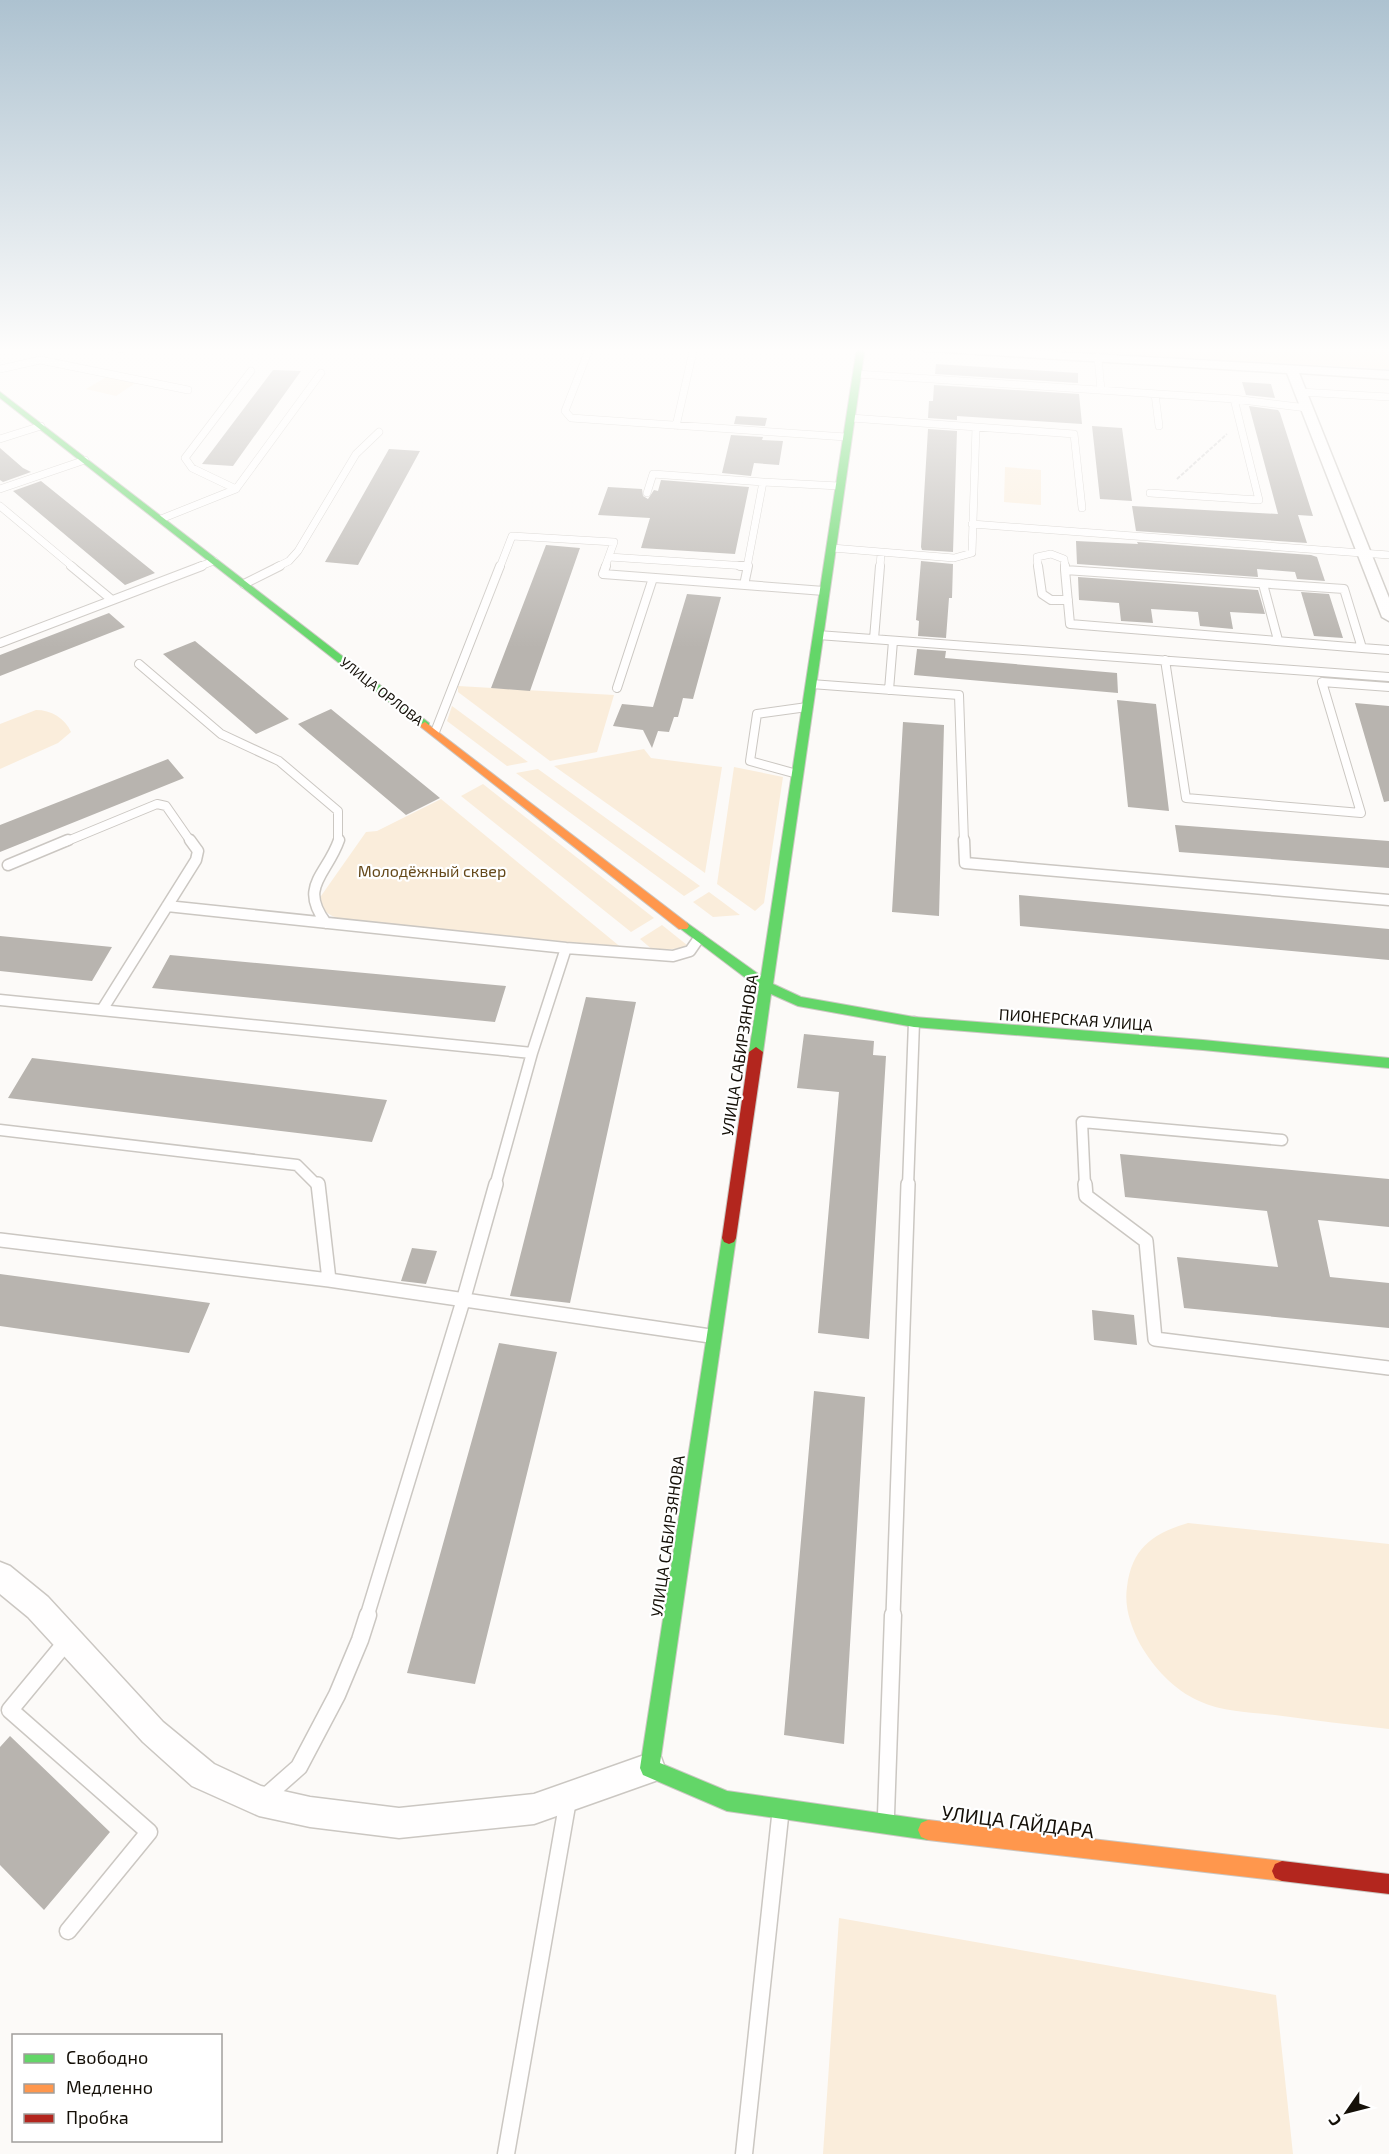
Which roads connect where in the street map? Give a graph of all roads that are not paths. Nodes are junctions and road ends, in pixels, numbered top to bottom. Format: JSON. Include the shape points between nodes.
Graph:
{"nodes":[{"id":1,"x":69,"y":448,"type":"edge"},
{"id":2,"x":193,"y":448,"type":"edge"},
{"id":3,"x":267,"y":448,"type":"edge"},
{"id":4,"x":363,"y":448,"type":"edge"},
{"id":5,"x":844,"y":448,"type":"edge"},
{"id":6,"x":975,"y":448,"type":"edge"},
{"id":7,"x":1075,"y":448,"type":"edge"},
{"id":8,"x":1246,"y":448,"type":"edge"},
{"id":9,"x":1323,"y":448,"type":"edge"},
{"id":10,"x":86,"y":460,"type":"junction"},
{"id":11,"x":763,"y":482,"type":"junction"},
{"id":12,"x":839,"y":486,"type":"junction"},
{"id":13,"x":0,"y":489,"type":"edge"},
{"id":14,"x":237,"y":489,"type":"junction"},
{"id":15,"x":647,"y":493,"type":"dead end"},
{"id":16,"x":1150,"y":493,"type":"dead end"},
{"id":17,"x":0,"y":506,"type":"edge"},
{"id":18,"x":1082,"y":508,"type":"dead end"},
{"id":19,"x":161,"y":519,"type":"junction"},
{"id":20,"x":972,"y":524,"type":"junction"},
{"id":21,"x":832,"y":548,"type":"junction"},
{"id":22,"x":881,"y":553,"type":"junction"},
{"id":23,"x":1364,"y":553,"type":"junction"},
{"id":24,"x":1389,"y":555,"type":"edge"},
{"id":25,"x":609,"y":557,"type":"junction"},
{"id":26,"x":214,"y":561,"type":"junction"},
{"id":27,"x":747,"y":566,"type":"junction"},
{"id":28,"x":1065,"y":570,"type":"junction"},
{"id":29,"x":653,"y":578,"type":"junction"},
{"id":30,"x":244,"y":584,"type":"junction"},
{"id":31,"x":1263,"y":584,"type":"junction"},
{"id":32,"x":744,"y":585,"type":"junction"},
{"id":33,"x":825,"y":591,"type":"junction"},
{"id":34,"x":112,"y":600,"type":"junction"},
{"id":35,"x":1068,"y":600,"type":"junction"},
{"id":36,"x":1389,"y":617,"type":"edge"},
{"id":37,"x":818,"y":635,"type":"junction"},
{"id":38,"x":874,"y":639,"type":"junction"},
{"id":39,"x":1278,"y":640,"type":"junction"},
{"id":40,"x":893,"y":641,"type":"junction"},
{"id":41,"x":0,"y":644,"type":"edge"},
{"id":42,"x":1362,"y":648,"type":"junction"},
{"id":43,"x":1389,"y":650,"type":"edge"},
{"id":44,"x":1166,"y":660,"type":"junction"},
{"id":45,"x":139,"y":664,"type":"dead end"},
{"id":46,"x":1389,"y":676,"type":"edge"},
{"id":47,"x":811,"y":684,"type":"junction"},
{"id":48,"x":1389,"y":687,"type":"edge"},
{"id":49,"x":617,"y":688,"type":"dead end"},
{"id":50,"x":889,"y":690,"type":"junction"},
{"id":51,"x":807,"y":707,"type":"junction"},
{"id":52,"x":435,"y":732,"type":"junction"},
{"id":53,"x":798,"y":774,"type":"junction"},
{"id":54,"x":8,"y":865,"type":"dead end"},
{"id":55,"x":1389,"y":900,"type":"edge"},
{"id":56,"x":166,"y":906,"type":"junction"},
{"id":57,"x":326,"y":923,"type":"junction"},
{"id":58,"x":699,"y":938,"type":"junction"},
{"id":59,"x":566,"y":948,"type":"junction"},
{"id":60,"x":766,"y":986,"type":"junction"},
{"id":61,"x":0,"y":1000,"type":"edge"},
{"id":62,"x":102,"y":1010,"type":"junction"},
{"id":63,"x":914,"y":1022,"type":"junction"},
{"id":64,"x":532,"y":1053,"type":"junction"},
{"id":65,"x":1389,"y":1063,"type":"edge"},
{"id":66,"x":0,"y":1130,"type":"edge"},
{"id":67,"x":1282,"y":1140,"type":"dead end"},
{"id":68,"x":0,"y":1240,"type":"edge"},
{"id":69,"x":329,"y":1280,"type":"junction"},
{"id":70,"x":463,"y":1301,"type":"junction"},
{"id":71,"x":714,"y":1336,"type":"junction"},
{"id":72,"x":1389,"y":1368,"type":"edge"},
{"id":73,"x":0,"y":1576,"type":"edge"},
{"id":74,"x":68,"y":1639,"type":"junction"},
{"id":75,"x":650,"y":1768,"type":"junction"},
{"id":76,"x":569,"y":1796,"type":"junction"},
{"id":77,"x":260,"y":1801,"type":"junction"},
{"id":78,"x":780,"y":1809,"type":"junction"},
{"id":79,"x":886,"y":1825,"type":"junction"},
{"id":80,"x":1389,"y":1884,"type":"edge"},
{"id":81,"x":68,"y":1931,"type":"dead end"},
{"id":82,"x":506,"y":2154,"type":"edge"},
{"id":83,"x":744,"y":2154,"type":"edge"}],
"edges":[{"from":1,"to":10,"type":"street","name":"УЛИЦА ОРЛОВА"},
{"from":2,"to":14,"type":"lane","via":[[185,458],[192,468]]},
{"from":3,"to":14,"type":"lane"},
{"from":4,"to":30,"type":"lane","via":[[298,551],[289,561]]},
{"from":5,"to":12,"type":"street","name":"УЛИЦА САБИРЗЯНОВА"},
{"from":6,"to":20,"type":"lane"},
{"from":7,"to":18,"type":"lane"},
{"from":8,"to":16,"type":"lane","via":[[1259,500]]},
{"from":9,"to":23,"type":"street"},
{"from":10,"to":13,"type":"lane"},
{"from":10,"to":19,"type":"street","name":"УЛИЦА ОРЛОВА"},
{"from":11,"to":12,"type":"lane"},
{"from":11,"to":15,"type":"lane","via":[[653,474]]},
{"from":11,"to":27,"type":"lane"},
{"from":12,"to":21,"type":"street","name":"УЛИЦА САБИРЗЯНОВА"},
{"from":14,"to":19,"type":"lane"},
{"from":17,"to":34,"type":"lane"},
{"from":19,"to":26,"type":"street","name":"УЛИЦА ОРЛОВА"},
{"from":20,"to":22,"type":"lane","via":[[972,553],[954,558]]},
{"from":20,"to":23,"type":"lane"},
{"from":21,"to":22,"type":"lane"},
{"from":21,"to":33,"type":"street","name":"УЛИЦА САБИРЗЯНОВА"},
{"from":22,"to":38,"type":"lane"},
{"from":23,"to":24,"type":"lane"},
{"from":23,"to":36,"type":"street"},
{"from":25,"to":27,"type":"lane"},
{"from":25,"to":29,"type":"lane","via":[[603,574]]},
{"from":25,"to":52,"type":"lane","via":[[614,542],[512,536]]},
{"from":26,"to":30,"type":"street","name":"УЛИЦА ОРЛОВА"},
{"from":26,"to":34,"type":"lane"},
{"from":27,"to":32,"type":"lane"},
{"from":28,"to":31,"type":"lane"},
{"from":28,"to":35,"type":"lane"},
{"from":28,"to":35,"type":"lane","via":[[1064,559],[1057,554],[1037,557],[1042,594],[1051,600]]},
{"from":29,"to":32,"type":"lane"},
{"from":29,"to":49,"type":"lane"},
{"from":30,"to":52,"type":"street","name":"УЛИЦА ОРЛОВА"},
{"from":31,"to":39,"type":"lane"},
{"from":31,"to":42,"type":"lane","via":[[1344,589]]},
{"from":32,"to":33,"type":"lane"},
{"from":33,"to":37,"type":"street","name":"УЛИЦА САБИРЗЯНОВА"},
{"from":34,"to":41,"type":"lane"},
{"from":35,"to":39,"type":"lane","via":[[1070,624]]},
{"from":37,"to":38,"type":"lane"},
{"from":37,"to":47,"type":"street","name":"УЛИЦА САБИРЗЯНОВА"},
{"from":38,"to":40,"type":"lane"},
{"from":39,"to":42,"type":"lane"},
{"from":40,"to":44,"type":"lane"},
{"from":40,"to":50,"type":"lane"},
{"from":42,"to":43,"type":"lane"},
{"from":44,"to":46,"type":"lane"},
{"from":44,"to":48,"type":"lane","via":[[1186,798],[1361,813],[1322,682]]},
{"from":45,"to":57,"type":"lane","via":[[221,734],[279,761],[338,812],[340,838],[330,864],[314,888],[311,902]]},
{"from":47,"to":50,"type":"lane"},
{"from":47,"to":51,"type":"street","name":"УЛИЦА САБИРЗЯНОВА"},
{"from":50,"to":55,"type":"lane","via":[[960,695],[965,863]]},
{"from":51,"to":53,"type":"street","name":"УЛИЦА САБИРЗЯНОВА"},
{"from":51,"to":53,"type":"lane","via":[[757,714],[750,760]]},
{"from":52,"to":58,"type":"street","name":"УЛИЦА ОРЛОВА"},
{"from":53,"to":60,"type":"street","name":"УЛИЦА САБИРЗЯНОВА"},
{"from":54,"to":56,"type":"lane","via":[[157,804],[166,806],[198,851]]},
{"from":56,"to":57,"type":"lane"},
{"from":56,"to":62,"type":"lane"},
{"from":57,"to":59,"type":"lane"},
{"from":58,"to":59,"type":"lane","via":[[690,951],[674,956]]},
{"from":58,"to":60,"type":"street","name":"УЛИЦА ОРЛОВА"},
{"from":59,"to":64,"type":"lane"},
{"from":60,"to":63,"type":"street","name":"ПИОНЕРСКАЯ УЛИЦА","via":[[798,1001]]},
{"from":60,"to":71,"type":"street","name":"УЛИЦА САБИРЗЯНОВА"},
{"from":61,"to":62,"type":"lane"},
{"from":62,"to":64,"type":"lane"},
{"from":63,"to":65,"type":"street","name":"ПИОНЕРСКАЯ УЛИЦА"},
{"from":63,"to":79,"type":"lane"},
{"from":64,"to":70,"type":"lane"},
{"from":66,"to":69,"type":"lane","via":[[297,1166],[318,1184]]},
{"from":67,"to":72,"type":"lane","via":[[1082,1122],[1086,1196],[1146,1241],[1155,1339]]},
{"from":68,"to":69,"type":"lane"},
{"from":69,"to":70,"type":"lane"},
{"from":70,"to":71,"type":"lane"},
{"from":70,"to":77,"type":"lane","via":[[360,1640],[337,1695],[299,1767]]},
{"from":71,"to":75,"type":"street","name":"УЛИЦА САБИРЗЯНОВА"},
{"from":73,"to":74,"type":"street","via":[[38,1607]]},
{"from":74,"to":77,"type":"street","via":[[153,1732],[203,1775]]},
{"from":74,"to":81,"type":"lane","via":[[10,1710],[149,1832]]},
{"from":75,"to":76,"type":"street"},
{"from":75,"to":78,"type":"street","name":"УЛИЦА ГАЙДАРА","via":[[727,1801]]},
{"from":76,"to":77,"type":"street","via":[[534,1809],[399,1823],[310,1812]]},
{"from":76,"to":82,"type":"lane"},
{"from":78,"to":79,"type":"street","name":"УЛИЦА ГАЙДАРА"},
{"from":78,"to":83,"type":"lane"},
{"from":79,"to":80,"type":"street","name":"УЛИЦА ГАЙДАРА"}]}
